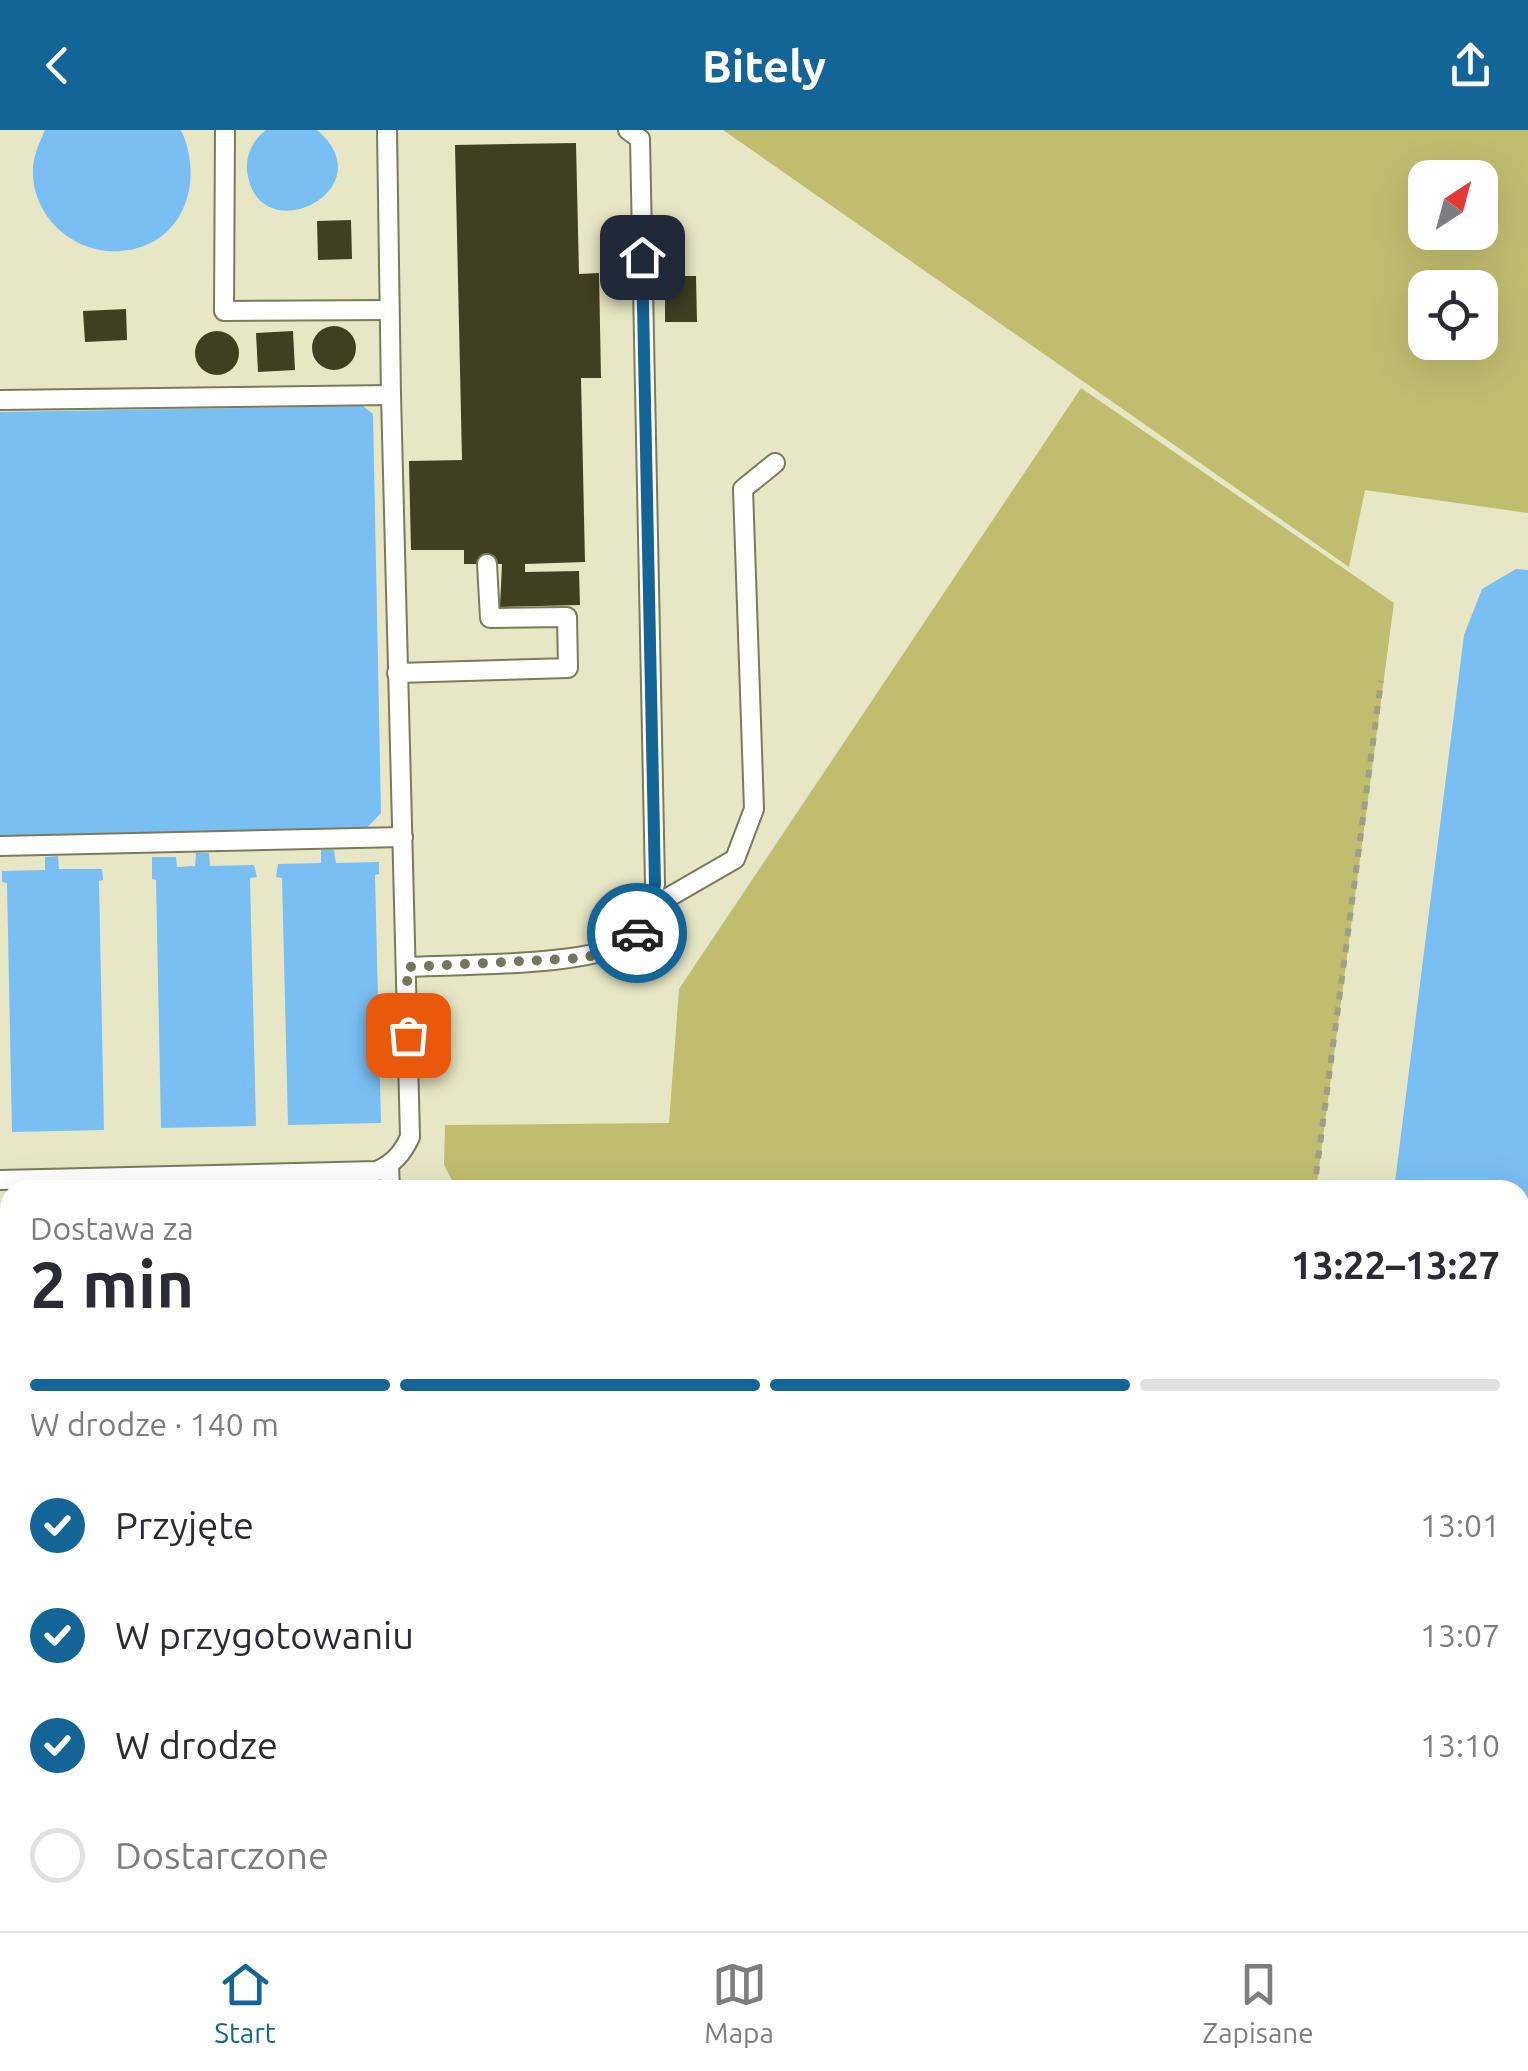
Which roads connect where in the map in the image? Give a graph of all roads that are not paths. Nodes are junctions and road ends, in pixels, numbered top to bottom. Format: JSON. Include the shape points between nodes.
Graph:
{"nodes":[{"id":1,"x":225,"y":130,"type":"edge"},
{"id":2,"x":387,"y":130,"type":"edge"},
{"id":3,"x":628,"y":130,"type":"edge"},
{"id":4,"x":389,"y":310,"type":"junction"},
{"id":5,"x":390,"y":395,"type":"junction"},
{"id":6,"x":0,"y":400,"type":"edge"},
{"id":7,"x":775,"y":462,"type":"dead end"},
{"id":8,"x":487,"y":564,"type":"dead end"},
{"id":9,"x":397,"y":673,"type":"junction"},
{"id":10,"x":403,"y":837,"type":"junction"},
{"id":11,"x":0,"y":846,"type":"edge"},
{"id":12,"x":650,"y":908,"type":"junction"},
{"id":13,"x":407,"y":967,"type":"junction"},
{"id":14,"x":390,"y":1165,"type":"junction"},
{"id":15,"x":0,"y":1180,"type":"edge"},
{"id":16,"x":390,"y":1180,"type":"edge"}],
"edges":[{"from":1,"to":4,"type":"lane","via":[[224,311]]},
{"from":2,"to":4,"type":"lane"},
{"from":3,"to":12,"type":"lane","via":[[640,139],[655,884]]},
{"from":4,"to":5,"type":"lane"},
{"from":5,"to":6,"type":"lane"},
{"from":5,"to":9,"type":"lane"},
{"from":7,"to":12,"type":"lane","via":[[743,489],[754,809],[735,859]]},
{"from":8,"to":9,"type":"lane","via":[[490,618],[568,617],[568,668]]},
{"from":9,"to":10,"type":"lane"},
{"from":10,"to":11,"type":"lane"},
{"from":10,"to":13,"type":"lane"},
{"from":12,"to":13,"type":"lane","via":[[636,934],[618,948],[584,958]]},
{"from":13,"to":14,"type":"lane","via":[[410,1137]]},
{"from":14,"to":15,"type":"lane","via":[[376,1171]]},
{"from":14,"to":16,"type":"lane"}]}
